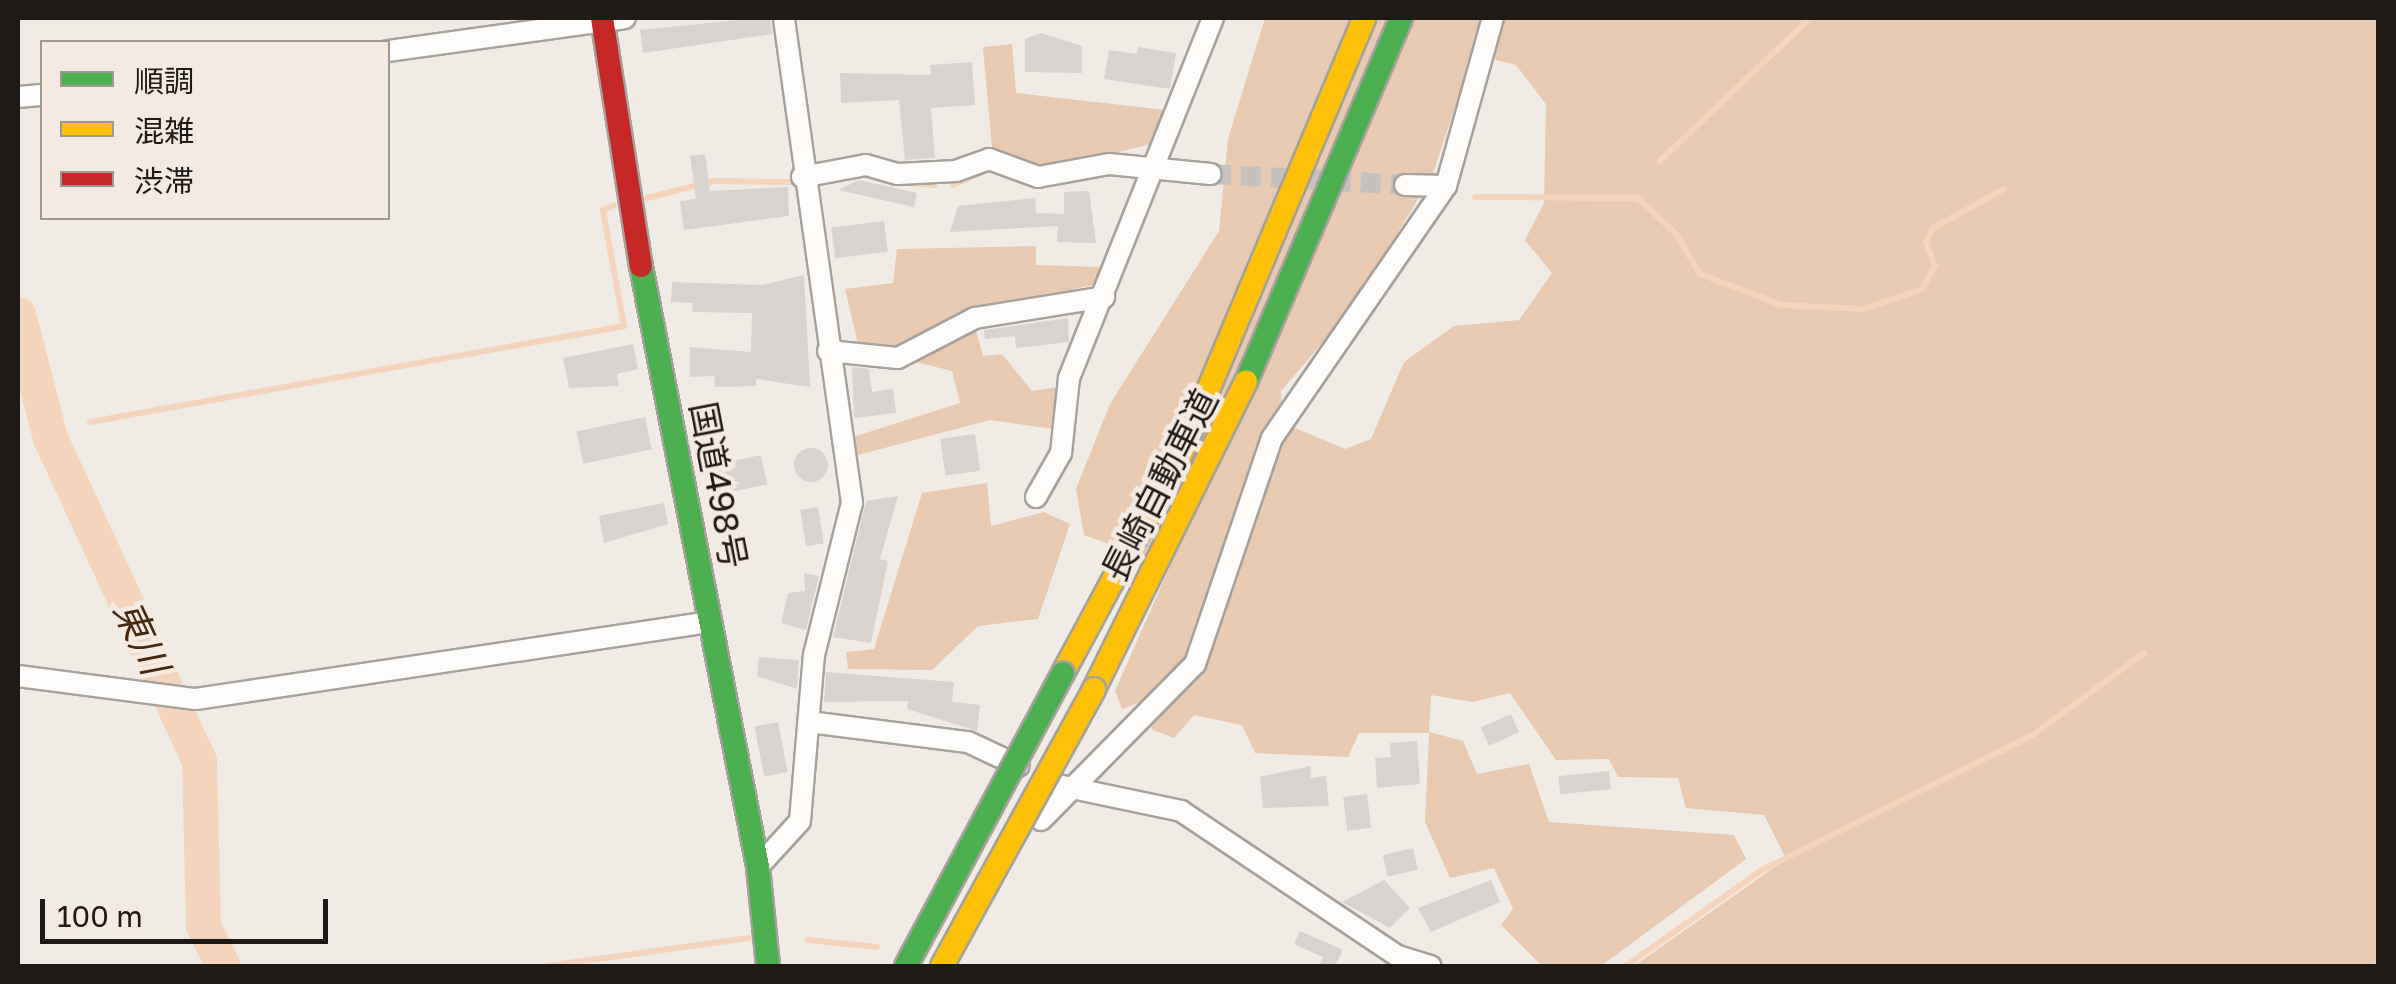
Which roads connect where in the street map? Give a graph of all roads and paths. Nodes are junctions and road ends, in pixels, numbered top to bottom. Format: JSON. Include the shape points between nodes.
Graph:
{"nodes":[{"id":1,"x":609,"y":18,"type":"edge"},
{"id":2,"x":784,"y":18,"type":"edge"},
{"id":3,"x":1212,"y":18,"type":"edge"},
{"id":4,"x":1364,"y":18,"type":"edge"},
{"id":5,"x":1401,"y":18,"type":"edge"},
{"id":6,"x":1493,"y":18,"type":"edge"},
{"id":7,"x":390,"y":50,"type":"edge"},
{"id":8,"x":1159,"y":164,"type":"junction"},
{"id":9,"x":1211,"y":174,"type":"tunnel mouth"},
{"id":10,"x":802,"y":178,"type":"junction"},
{"id":11,"x":1406,"y":185,"type":"tunnel mouth"},
{"id":12,"x":1446,"y":186,"type":"junction"},
{"id":13,"x":1104,"y":297,"type":"junction"},
{"id":14,"x":828,"y":351,"type":"junction"},
{"id":15,"x":1036,"y":498,"type":"dead end"},
{"id":16,"x":710,"y":622,"type":"junction"},
{"id":17,"x":18,"y":676,"type":"edge"},
{"id":18,"x":808,"y":722,"type":"junction"},
{"id":19,"x":1068,"y":788,"type":"junction"},
{"id":20,"x":758,"y":867,"type":"junction"},
{"id":21,"x":768,"y":966,"type":"edge"},
{"id":22,"x":906,"y":966,"type":"edge"},
{"id":23,"x":942,"y":966,"type":"edge"},
{"id":24,"x":958,"y":966,"type":"edge"},
{"id":25,"x":1431,"y":966,"type":"edge"}],
"edges":[{"from":1,"to":7,"type":"street"},
{"from":1,"to":16,"type":"highway","name":"国道498号"},
{"from":2,"to":10,"type":"street"},
{"from":3,"to":8,"type":"street"},
{"from":4,"to":22,"type":"highway","name":"長崎自動車道","bridge":true,"via":[[1182,452]]},
{"from":5,"to":23,"type":"highway","name":"長崎自動車道","bridge":true,"via":[[1260,360],[1094,689]]},
{"from":6,"to":12,"type":"street"},
{"from":8,"to":9,"type":"street"},
{"from":8,"to":10,"type":"street","via":[[1038,177],[989,158],[956,171],[898,174],[866,165]]},
{"from":8,"to":13,"type":"street"},
{"from":10,"to":14,"type":"street"},
{"from":11,"to":12,"type":"street"},
{"from":12,"to":19,"type":"street","via":[[1272,438],[1195,664]]},
{"from":13,"to":14,"type":"street","via":[[975,318],[898,358]]},
{"from":13,"to":15,"type":"street","via":[[1070,378],[1061,452]]},
{"from":14,"to":18,"type":"street","via":[[851,514],[814,654]]},
{"from":16,"to":17,"type":"street","via":[[196,699]]},
{"from":16,"to":20,"type":"highway","name":"国道498号"},
{"from":18,"to":19,"type":"street","via":[[968,742]]},
{"from":18,"to":20,"type":"street","via":[[800,821]]},
{"from":19,"to":24,"type":"street"},
{"from":19,"to":25,"type":"street","via":[[1181,811],[1398,956]]},
{"from":20,"to":21,"type":"highway","name":"国道498号"}]}
